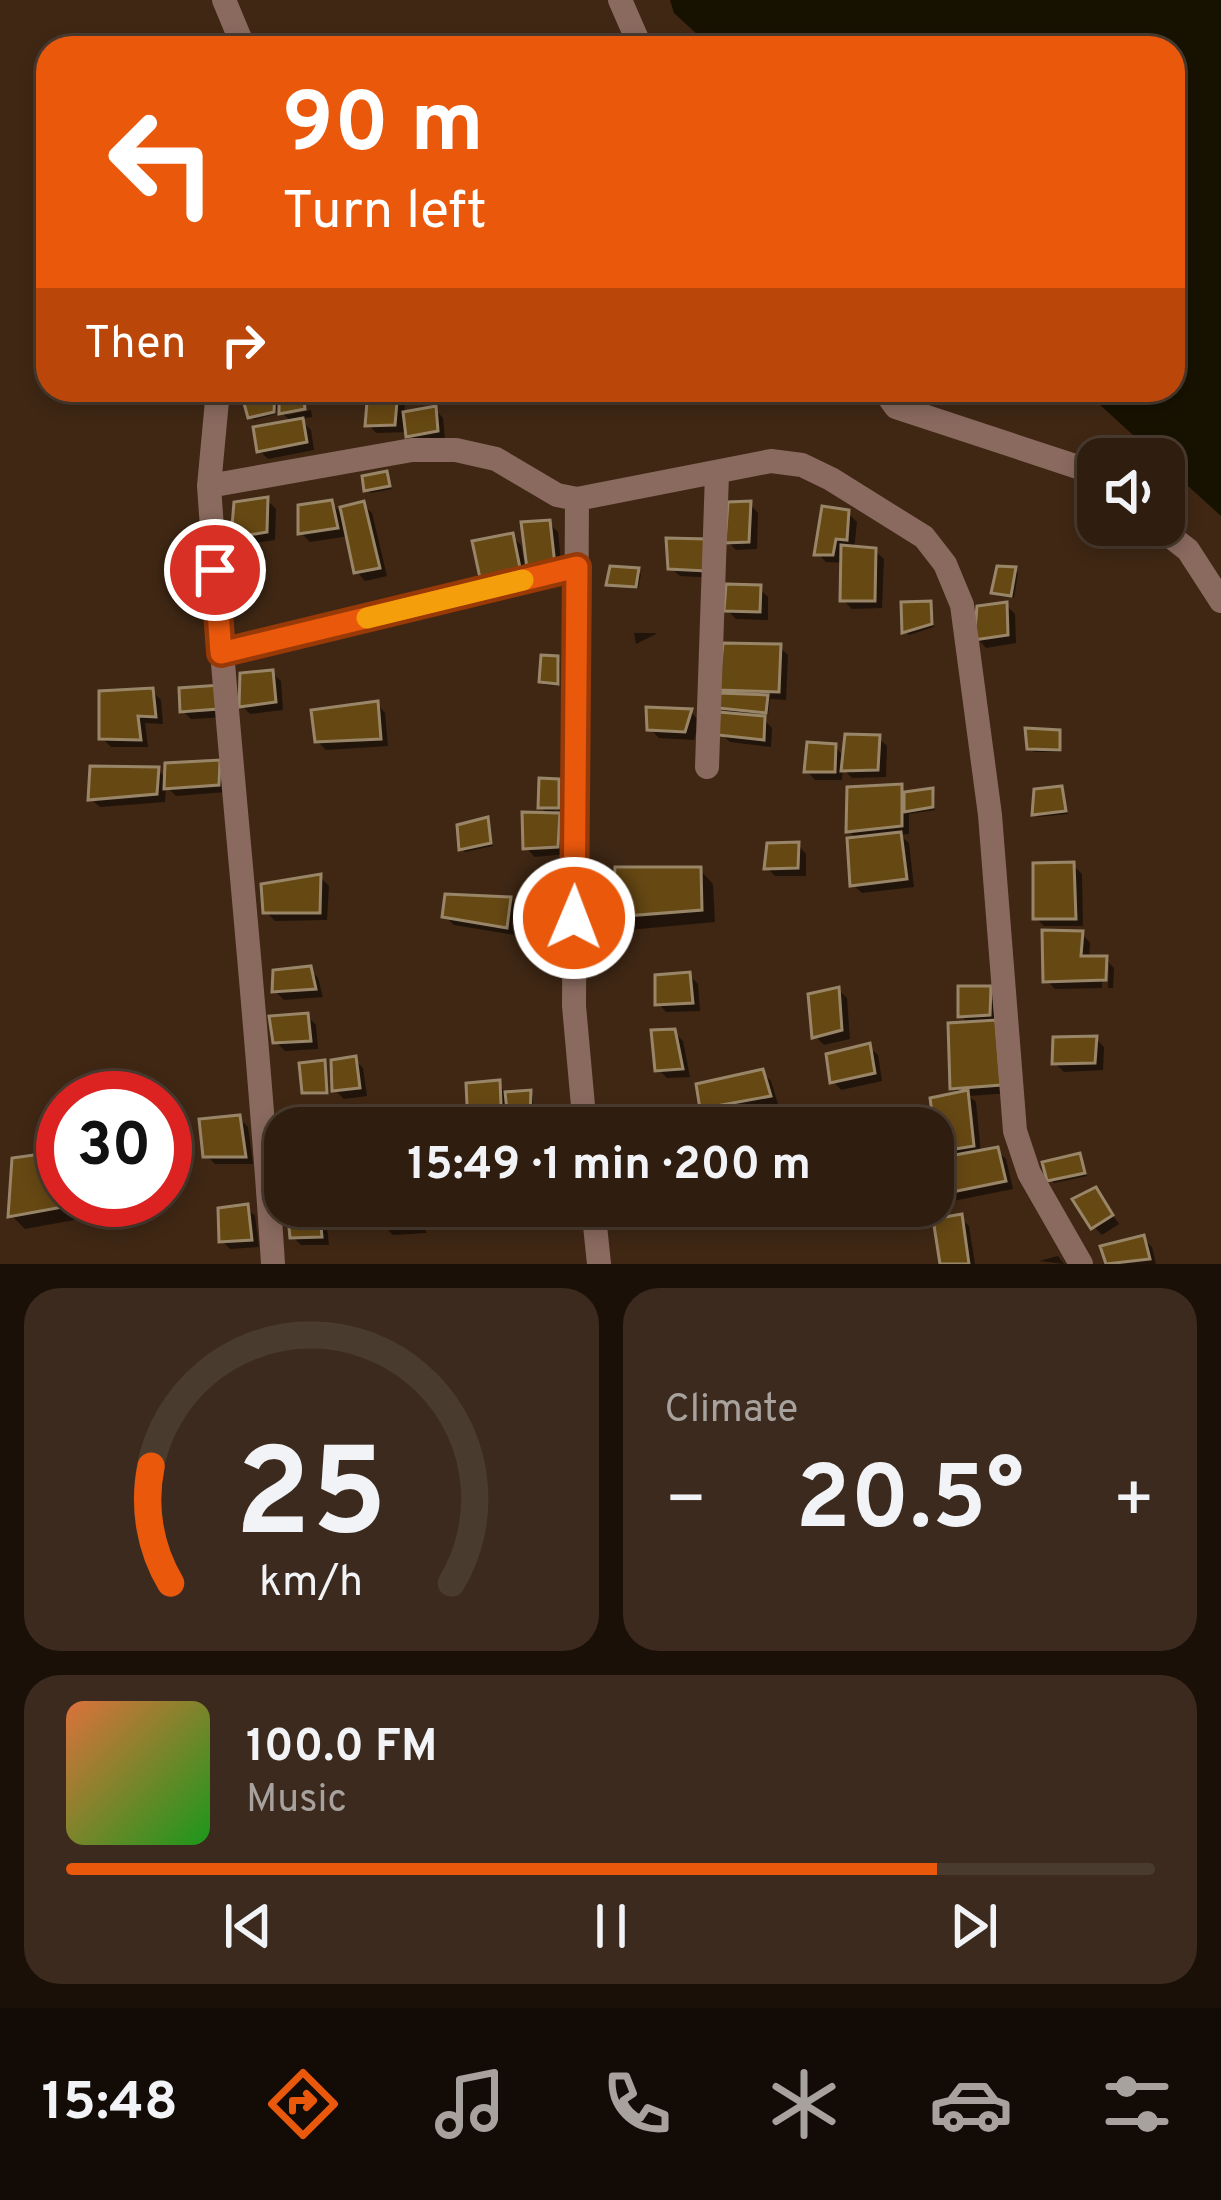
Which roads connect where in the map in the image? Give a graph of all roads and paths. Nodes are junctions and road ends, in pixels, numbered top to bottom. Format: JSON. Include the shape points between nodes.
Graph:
{"nodes":[{"id":1,"x":224,"y":0,"type":"edge"},
{"id":2,"x":620,"y":0,"type":"edge"},
{"id":3,"x":239,"y":36,"type":"edge"},
{"id":4,"x":636,"y":36,"type":"edge"},
{"id":5,"x":217,"y":402,"type":"edge"},
{"id":6,"x":892,"y":402,"type":"edge"},
{"id":7,"x":1077,"y":467,"type":"edge"},
{"id":8,"x":717,"y":474,"type":"junction"},
{"id":9,"x":209,"y":486,"type":"junction"},
{"id":10,"x":577,"y":499,"type":"junction"},
{"id":11,"x":1183,"y":546,"type":"edge"},
{"id":12,"x":577,"y":567,"type":"junction"},
{"id":13,"x":1221,"y":601,"type":"edge"},
{"id":14,"x":221,"y":653,"type":"junction"},
{"id":15,"x":707,"y":767,"type":"dead end"},
{"id":16,"x":583,"y":1107,"type":"edge"},
{"id":17,"x":595,"y":1227,"type":"edge"},
{"id":18,"x":273,"y":1264,"type":"edge"},
{"id":19,"x":599,"y":1264,"type":"edge"},
{"id":20,"x":1082,"y":1264,"type":"edge"}],
"edges":[{"from":1,"to":3,"type":"street"},
{"from":2,"to":4,"type":"street"},
{"from":5,"to":9,"type":"street"},
{"from":6,"to":7,"type":"street"},
{"from":8,"to":10,"type":"street"},
{"from":8,"to":15,"type":"street"},
{"from":8,"to":20,"type":"street","via":[[771,461],[802,465],[924,537],[945,564],[962,604],[990,814],[1015,1131],[1029,1173]]},
{"from":9,"to":10,"type":"street","via":[[456,450],[496,459]]},
{"from":9,"to":14,"type":"street"},
{"from":10,"to":12,"type":"street"},
{"from":11,"to":13,"type":"street"},
{"from":12,"to":14,"type":"street"},
{"from":12,"to":16,"type":"street","via":[[574,1006]]},
{"from":14,"to":18,"type":"street"},
{"from":17,"to":19,"type":"street"}]}
